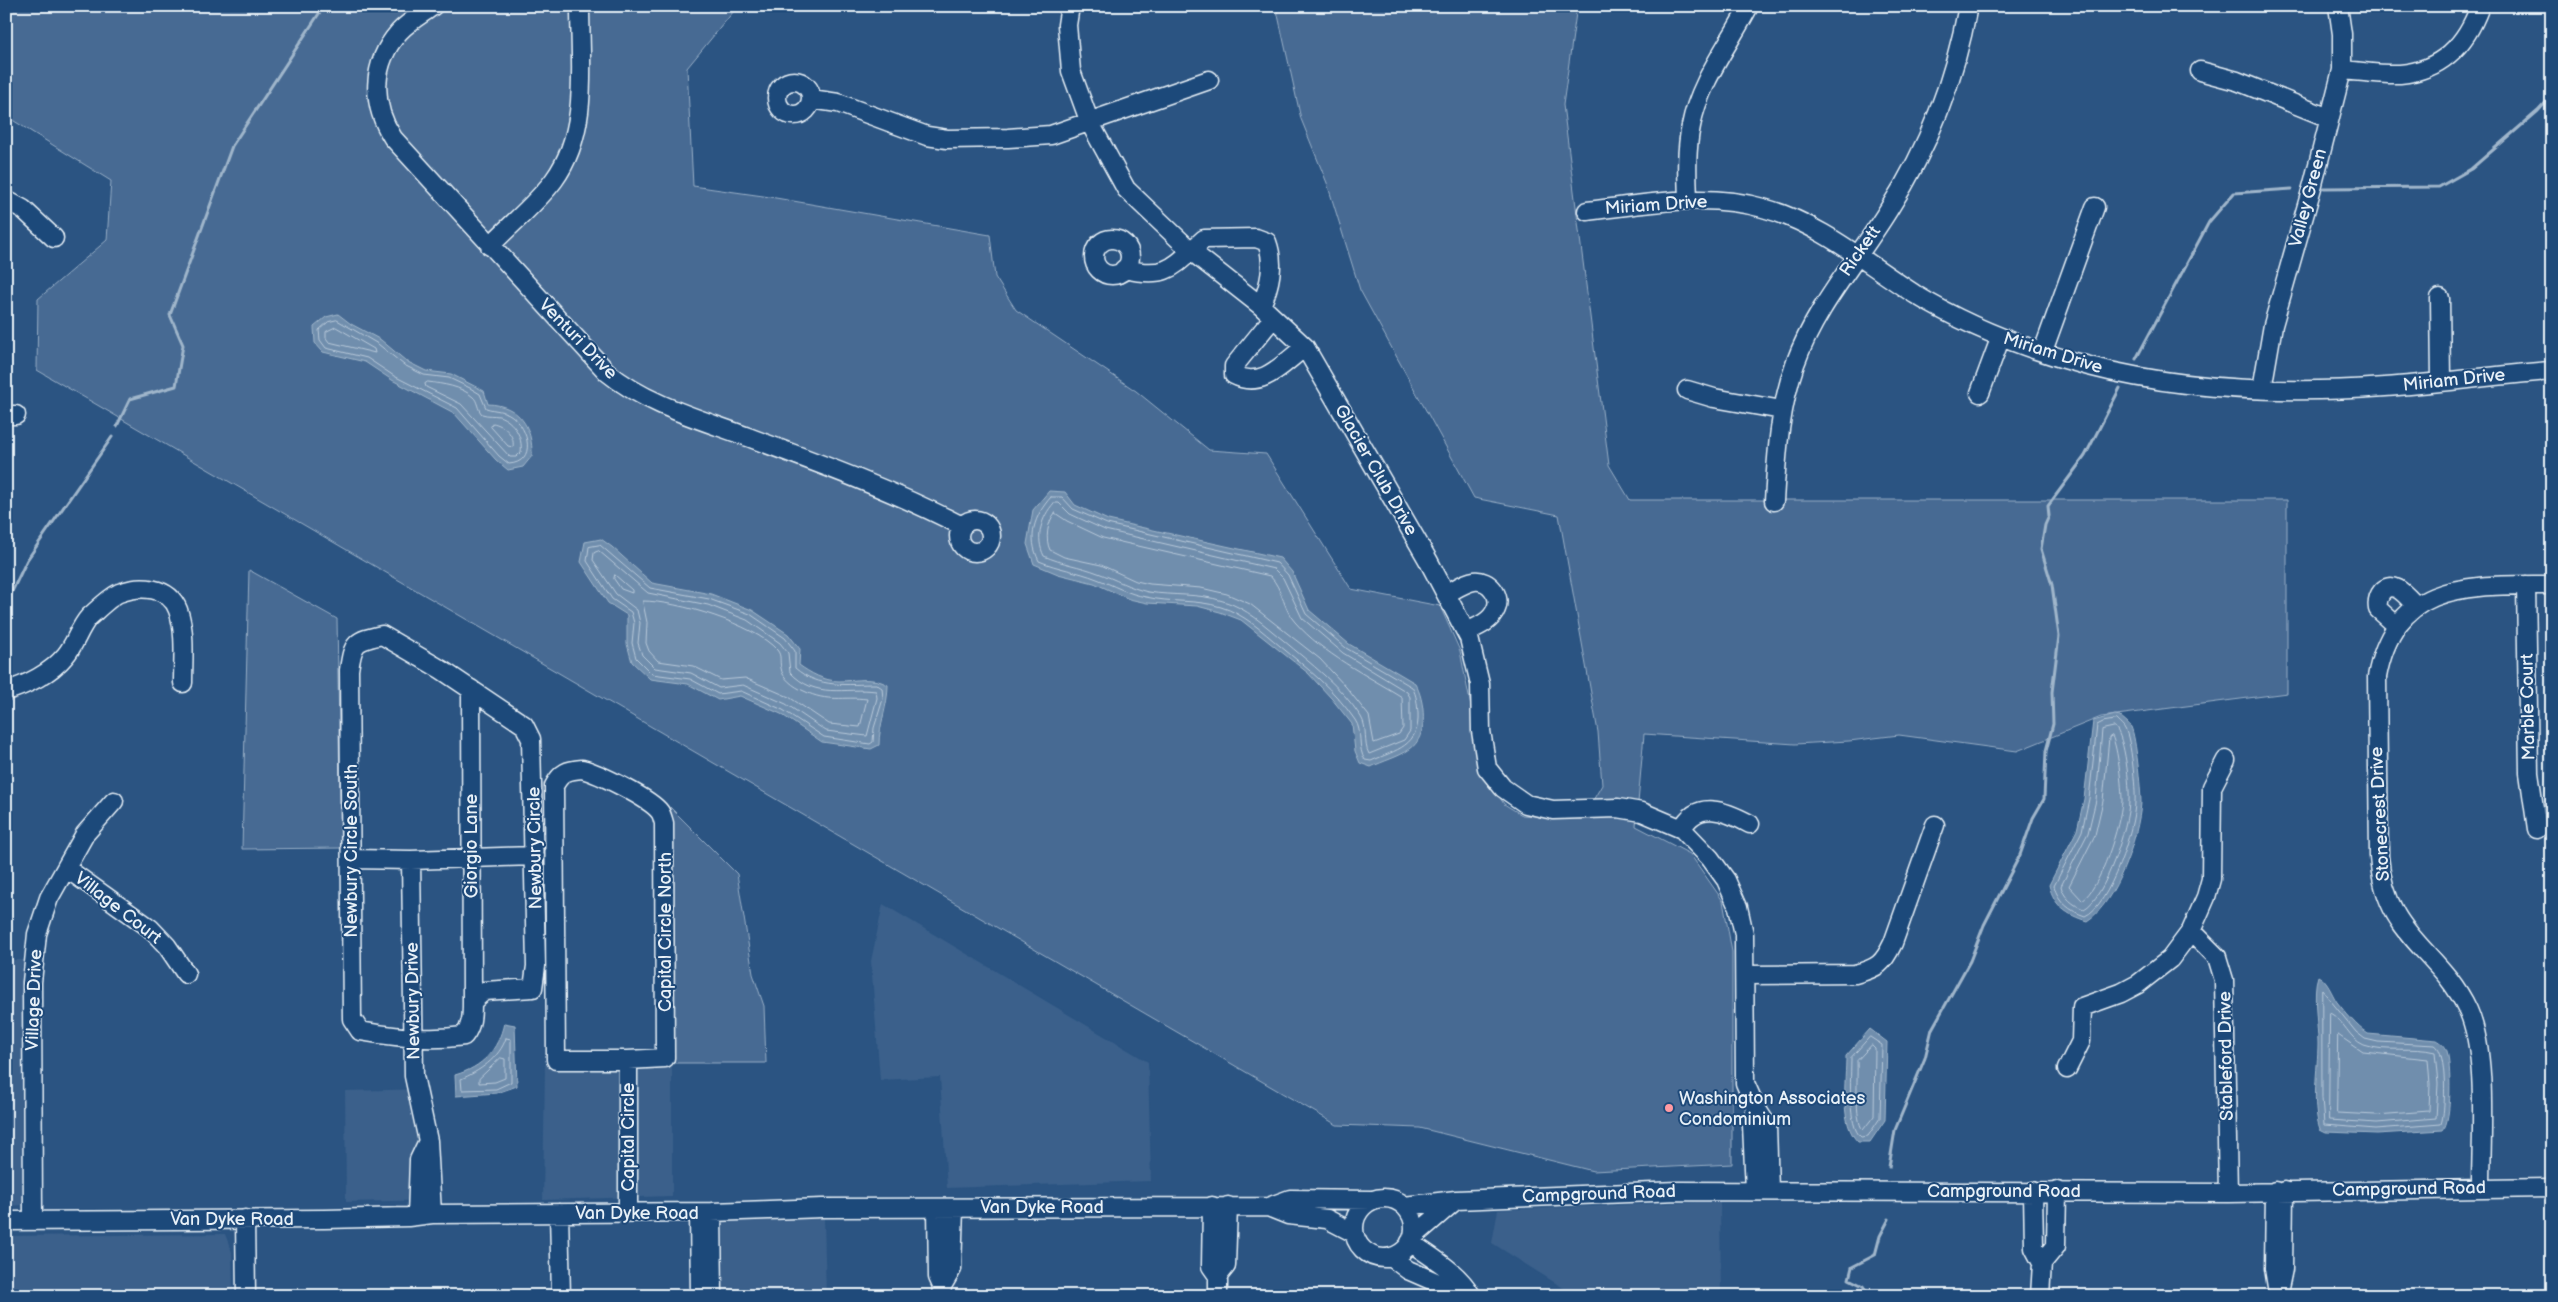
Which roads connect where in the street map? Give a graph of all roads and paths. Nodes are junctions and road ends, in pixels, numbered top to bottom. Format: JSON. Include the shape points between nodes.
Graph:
{"nodes":[{"id":1,"x":433,"y":6,"type":"edge"},
{"id":2,"x":580,"y":6,"type":"edge"},
{"id":3,"x":1070,"y":6,"type":"edge"},
{"id":4,"x":1749,"y":6,"type":"edge"},
{"id":5,"x":1968,"y":6,"type":"edge"},
{"id":6,"x":2338,"y":6,"type":"edge"},
{"id":7,"x":2480,"y":6,"type":"edge"},
{"id":8,"x":2342,"y":70,"type":"junction"},
{"id":9,"x":2200,"y":71,"type":"dead end"},
{"id":10,"x":1210,"y":80,"type":"dead end"},
{"id":11,"x":811,"y":99,"type":"dead end"},
{"id":12,"x":2329,"y":118,"type":"junction"},
{"id":13,"x":1090,"y":122,"type":"junction"},
{"id":14,"x":1688,"y":199,"type":"junction"},
{"id":15,"x":6,"y":200,"type":"edge"},
{"id":16,"x":2095,"y":207,"type":"dead end"},
{"id":17,"x":1587,"y":211,"type":"dead end"},
{"id":18,"x":54,"y":238,"type":"dead end"},
{"id":19,"x":490,"y":246,"type":"junction"},
{"id":20,"x":1191,"y":251,"type":"junction"},
{"id":21,"x":1858,"y":256,"type":"junction"},
{"id":22,"x":1124,"y":269,"type":"dead end"},
{"id":23,"x":2440,"y":298,"type":"dead end"},
{"id":24,"x":1267,"y":312,"type":"junction"},
{"id":25,"x":2000,"y":339,"type":"junction"},
{"id":26,"x":1305,"y":347,"type":"junction"},
{"id":27,"x":2043,"y":351,"type":"junction"},
{"id":28,"x":2552,"y":371,"type":"edge"},
{"id":29,"x":2441,"y":381,"type":"junction"},
{"id":30,"x":2262,"y":389,"type":"junction"},
{"id":31,"x":1688,"y":390,"type":"dead end"},
{"id":32,"x":1980,"y":393,"type":"dead end"},
{"id":33,"x":1782,"y":410,"type":"junction"},
{"id":34,"x":1774,"y":502,"type":"dead end"},
{"id":35,"x":962,"y":526,"type":"dead end"},
{"id":36,"x":2526,"y":585,"type":"junction"},
{"id":37,"x":2552,"y":585,"type":"edge"},
{"id":38,"x":1446,"y":594,"type":"junction"},
{"id":39,"x":2416,"y":606,"type":"junction"},
{"id":40,"x":2397,"y":626,"type":"junction"},
{"id":41,"x":1466,"y":632,"type":"junction"},
{"id":42,"x":382,"y":635,"type":"joint"},
{"id":43,"x":183,"y":683,"type":"dead end"},
{"id":44,"x":472,"y":689,"type":"junction"},
{"id":45,"x":6,"y":691,"type":"edge"},
{"id":46,"x":2226,"y":760,"type":"dead end"},
{"id":47,"x":114,"y":801,"type":"dead end"},
{"id":48,"x":1750,"y":824,"type":"dead end"},
{"id":49,"x":1935,"y":825,"type":"dead end"},
{"id":50,"x":1682,"y":829,"type":"junction"},
{"id":51,"x":2537,"y":829,"type":"dead end"},
{"id":52,"x":535,"y":856,"type":"junction"},
{"id":53,"x":471,"y":857,"type":"junction"},
{"id":54,"x":351,"y":859,"type":"junction"},
{"id":55,"x":411,"y":860,"type":"junction"},
{"id":56,"x":66,"y":868,"type":"junction"},
{"id":57,"x":2191,"y":931,"type":"junction"},
{"id":58,"x":186,"y":974,"type":"dead end"},
{"id":59,"x":1745,"y":975,"type":"junction"},
{"id":60,"x":533,"y":988,"type":"junction"},
{"id":61,"x":555,"y":990,"type":"junction"},
{"id":62,"x":472,"y":1002,"type":"junction"},
{"id":63,"x":414,"y":1037,"type":"junction"},
{"id":64,"x":628,"y":1060,"type":"junction"},
{"id":65,"x":2067,"y":1069,"type":"dead end"},
{"id":66,"x":2481,"y":1187,"type":"junction"},
{"id":67,"x":2552,"y":1188,"type":"edge"},
{"id":68,"x":1762,"y":1190,"type":"junction"},
{"id":69,"x":2033,"y":1191,"type":"junction"},
{"id":70,"x":2057,"y":1191,"type":"junction"},
{"id":71,"x":2279,"y":1191,"type":"junction"},
{"id":72,"x":2228,"y":1193,"type":"junction"},
{"id":73,"x":1371,"y":1200,"type":"junction"},
{"id":74,"x":1456,"y":1200,"type":"junction"},
{"id":75,"x":1220,"y":1206,"type":"junction"},
{"id":76,"x":1404,"y":1206,"type":"junction"},
{"id":77,"x":1268,"y":1207,"type":"junction"},
{"id":78,"x":946,"y":1208,"type":"junction"},
{"id":79,"x":559,"y":1213,"type":"junction"},
{"id":80,"x":628,"y":1213,"type":"junction"},
{"id":81,"x":705,"y":1213,"type":"junction"},
{"id":82,"x":425,"y":1215,"type":"junction"},
{"id":83,"x":245,"y":1219,"type":"junction"},
{"id":84,"x":33,"y":1220,"type":"junction"},
{"id":85,"x":6,"y":1221,"type":"edge"},
{"id":86,"x":1354,"y":1233,"type":"junction"},
{"id":87,"x":1411,"y":1240,"type":"junction"},
{"id":88,"x":1391,"y":1258,"type":"junction"},
{"id":89,"x":2042,"y":1263,"type":"junction"},
{"id":90,"x":942,"y":1291,"type":"edge"},
{"id":91,"x":2278,"y":1294,"type":"edge"},
{"id":92,"x":246,"y":1296,"type":"edge"},
{"id":93,"x":561,"y":1296,"type":"edge"},
{"id":94,"x":700,"y":1296,"type":"edge"},
{"id":95,"x":713,"y":1296,"type":"edge"},
{"id":96,"x":1218,"y":1296,"type":"edge"},
{"id":97,"x":1469,"y":1296,"type":"edge"},
{"id":98,"x":2040,"y":1296,"type":"edge"}],
"edges":[{"from":1,"to":19,"type":"street","name":"Venturi Drive","via":[[400,30],[383,56],[376,86],[379,112],[393,138]]},
{"from":2,"to":19,"type":"street","via":[[579,114],[572,149],[546,189]]},
{"from":3,"to":13,"type":"street","name":"Glacier Club Drive","via":[[1067,24],[1070,71]]},
{"from":4,"to":14,"type":"street","via":[[1700,96],[1691,126],[1686,167]]},
{"from":5,"to":21,"type":"street","name":"Rickett","via":[[1944,99],[1921,155]]},
{"from":6,"to":8,"type":"street","name":"Valley Green"},
{"from":7,"to":8,"type":"street","via":[[2460,45],[2446,58],[2399,74]]},
{"from":8,"to":12,"type":"street","name":"Valley Green"},
{"from":9,"to":12,"type":"street"},
{"from":10,"to":13,"type":"street"},
{"from":11,"to":13,"type":"street","via":[[838,103],[927,136],[947,139],[1051,135]]},
{"from":12,"to":30,"type":"street","name":"Valley Green","via":[[2273,324]]},
{"from":13,"to":20,"type":"street","name":"Glacier Club Drive","via":[[1126,189]]},
{"from":14,"to":17,"type":"street","name":"Miriam Drive"},
{"from":14,"to":21,"type":"street","name":"Miriam Drive","via":[[1765,208],[1804,224]]},
{"from":15,"to":18,"type":"street","via":[[23,209]]},
{"from":16,"to":27,"type":"street"},
{"from":19,"to":35,"type":"street","name":"Venturi Drive","via":[[621,384],[662,405],[891,491]]},
{"from":20,"to":22,"type":"street","via":[[1173,267],[1161,272],[1147,274]]},
{"from":20,"to":24,"type":"street","name":"Glacier Club Drive"},
{"from":20,"to":24,"type":"street","via":[[1204,239],[1256,238],[1267,242],[1271,275]]},
{"from":21,"to":25,"type":"street","name":"Miriam Drive","via":[[1918,296]]},
{"from":21,"to":33,"type":"street","name":"Rickett","via":[[1831,292],[1811,328],[1795,364]]},
{"from":23,"to":29,"type":"street"},
{"from":24,"to":26,"type":"street","name":"Glacier Club Drive"},
{"from":24,"to":26,"type":"street","via":[[1234,366],[1234,375],[1244,380],[1269,376]]},
{"from":25,"to":27,"type":"street","name":"Miriam Drive"},
{"from":25,"to":32,"type":"street"},
{"from":26,"to":38,"type":"street","name":"Glacier Club Drive"},
{"from":27,"to":30,"type":"street","name":"Miriam Drive","via":[[2141,377]]},
{"from":28,"to":29,"type":"street","name":"Miriam Drive"},
{"from":29,"to":30,"type":"street","name":"Miriam Drive","via":[[2326,390]]},
{"from":31,"to":33,"type":"street"},
{"from":33,"to":34,"type":"street","name":"Rickett","via":[[1776,450]]},
{"from":36,"to":37,"type":"street","name":"Stonecrest Drive"},
{"from":36,"to":39,"type":"street","name":"Stonecrest Drive","via":[[2462,587]]},
{"from":36,"to":51,"type":"street","name":"Marble Court","via":[[2528,773]]},
{"from":38,"to":41,"type":"street","name":"Glacier Club Drive"},
{"from":38,"to":41,"type":"street","via":[[1473,581],[1491,585],[1497,608],[1488,621]]},
{"from":39,"to":40,"type":"street","name":"Stonecrest Drive"},
{"from":39,"to":40,"type":"street","via":[[2397,589],[2391,587],[2381,591],[2378,609]]},
{"from":40,"to":66,"type":"street","name":"Stonecrest Drive","via":[[2383,651],[2376,690],[2380,872],[2386,898],[2397,920],[2452,984],[2473,1023],[2480,1066]]},
{"from":41,"to":50,"type":"street","name":"Glacier Club Drive","via":[[1480,684],[1481,731],[1487,768],[1503,788],[1526,804],[1553,810],[1618,808],[1642,812]]},
{"from":42,"to":44,"type":"street","name":"Newbury Circle"},
{"from":42,"to":54,"type":"street","name":"Newbury Circle South","via":[[359,641],[353,648],[349,670]]},
{"from":43,"to":45,"type":"street","via":[[182,628],[178,609],[166,593],[134,589],[118,594],[88,618],[65,656],[42,675]]},
{"from":44,"to":52,"type":"street","name":"Newbury Circle","via":[[524,725],[531,739]]},
{"from":44,"to":53,"type":"street","name":"Giorgio Lane"},
{"from":46,"to":57,"type":"street","via":[[2212,787],[2211,879]]},
{"from":47,"to":56,"type":"street","name":"Village Drive","via":[[86,834]]},
{"from":48,"to":50,"type":"street","via":[[1730,813],[1700,811],[1688,818]]},
{"from":49,"to":59,"type":"street","via":[[1884,961],[1872,970],[1855,974]]},
{"from":50,"to":59,"type":"street","name":"Glacier Club Drive","via":[[1726,880],[1738,907],[1744,934]]},
{"from":52,"to":53,"type":"street"},
{"from":52,"to":60,"type":"street","name":"Newbury Circle","via":[[536,966]]},
{"from":53,"to":55,"type":"street"},
{"from":53,"to":62,"type":"street","name":"Giorgio Lane"},
{"from":54,"to":55,"type":"street"},
{"from":54,"to":63,"type":"street","name":"Newbury Circle South","via":[[352,1019],[360,1030]]},
{"from":55,"to":63,"type":"street","name":"Newbury Drive"},
{"from":56,"to":58,"type":"street","name":"Village Court","via":[[150,928]]},
{"from":56,"to":84,"type":"street","name":"Village Drive","via":[[49,898],[37,934],[32,982]]},
{"from":57,"to":65,"type":"street","via":[[2170,959],[2138,984],[2082,1007],[2081,1041]]},
{"from":57,"to":72,"type":"street","name":"Stableford Drive","via":[[2217,957],[2224,980]]},
{"from":59,"to":68,"type":"street","name":"Glacier Club Drive","via":[[1745,1082],[1767,1125],[1760,1153]]},
{"from":60,"to":61,"type":"street"},
{"from":60,"to":62,"type":"street","via":[[484,991]]},
{"from":61,"to":64,"type":"street","via":[[556,1060]]},
{"from":61,"to":64,"type":"street","name":"Capital Circle North","via":[[554,786],[567,770],[582,769],[598,773],[660,811],[664,823],[665,1058]]},
{"from":62,"to":63,"type":"street","via":[[472,1018],[464,1036],[445,1039]]},
{"from":63,"to":82,"type":"street","name":"Newbury Drive","via":[[414,1076],[428,1141],[419,1160]]},
{"from":64,"to":80,"type":"street","name":"Capital Circle"},
{"from":66,"to":67,"type":"street","name":"Campground Road"},
{"from":66,"to":71,"type":"street","name":"Campground Road"},
{"from":68,"to":69,"type":"street","name":"Campground Road"},
{"from":68,"to":74,"type":"street","name":"Campground Road"},
{"from":69,"to":70,"type":"street","name":"Campground Road"},
{"from":69,"to":89,"type":"street","via":[[2034,1248]]},
{"from":70,"to":72,"type":"street","name":"Campground Road"},
{"from":70,"to":89,"type":"street","via":[[2056,1246]]},
{"from":71,"to":72,"type":"street","name":"Campground Road"},
{"from":71,"to":91,"type":"street","via":[[2274,1268]]},
{"from":73,"to":76,"type":"street","via":[[1390,1198]]},
{"from":73,"to":77,"type":"street","name":"Van Dyke Road","via":[[1290,1199]]},
{"from":73,"to":86,"type":"street","via":[[1357,1214]]},
{"from":74,"to":76,"type":"street","name":"Campground Road"},
{"from":74,"to":87,"type":"street"},
{"from":75,"to":77,"type":"street","name":"Van Dyke Road"},
{"from":75,"to":78,"type":"street","name":"Van Dyke Road"},
{"from":75,"to":96,"type":"street","via":[[1211,1266],[1218,1276]]},
{"from":76,"to":87,"type":"street","via":[[1412,1218]]},
{"from":77,"to":86,"type":"street","name":"Van Dyke Road","via":[[1288,1215],[1327,1219]]},
{"from":78,"to":81,"type":"street","name":"Van Dyke Road","via":[[822,1208]]},
{"from":78,"to":90,"type":"street","via":[[938,1277]]},
{"from":79,"to":80,"type":"street","name":"Van Dyke Road"},
{"from":79,"to":82,"type":"street","name":"Van Dyke Road"},
{"from":79,"to":93,"type":"street"},
{"from":80,"to":81,"type":"street","name":"Van Dyke Road"},
{"from":81,"to":94,"type":"street"},
{"from":81,"to":95,"type":"street"},
{"from":82,"to":83,"type":"street","name":"Van Dyke Road"},
{"from":83,"to":84,"type":"street","name":"Van Dyke Road"},
{"from":83,"to":92,"type":"street"},
{"from":84,"to":85,"type":"street","name":"Van Dyke Road"},
{"from":86,"to":88,"type":"street","via":[[1357,1242],[1371,1256]]},
{"from":87,"to":88,"type":"street","via":[[1400,1254]]},
{"from":87,"to":97,"type":"street","via":[[1463,1282]]},
{"from":88,"to":97,"type":"street","via":[[1408,1270]]},
{"from":89,"to":98,"type":"street"}]}
